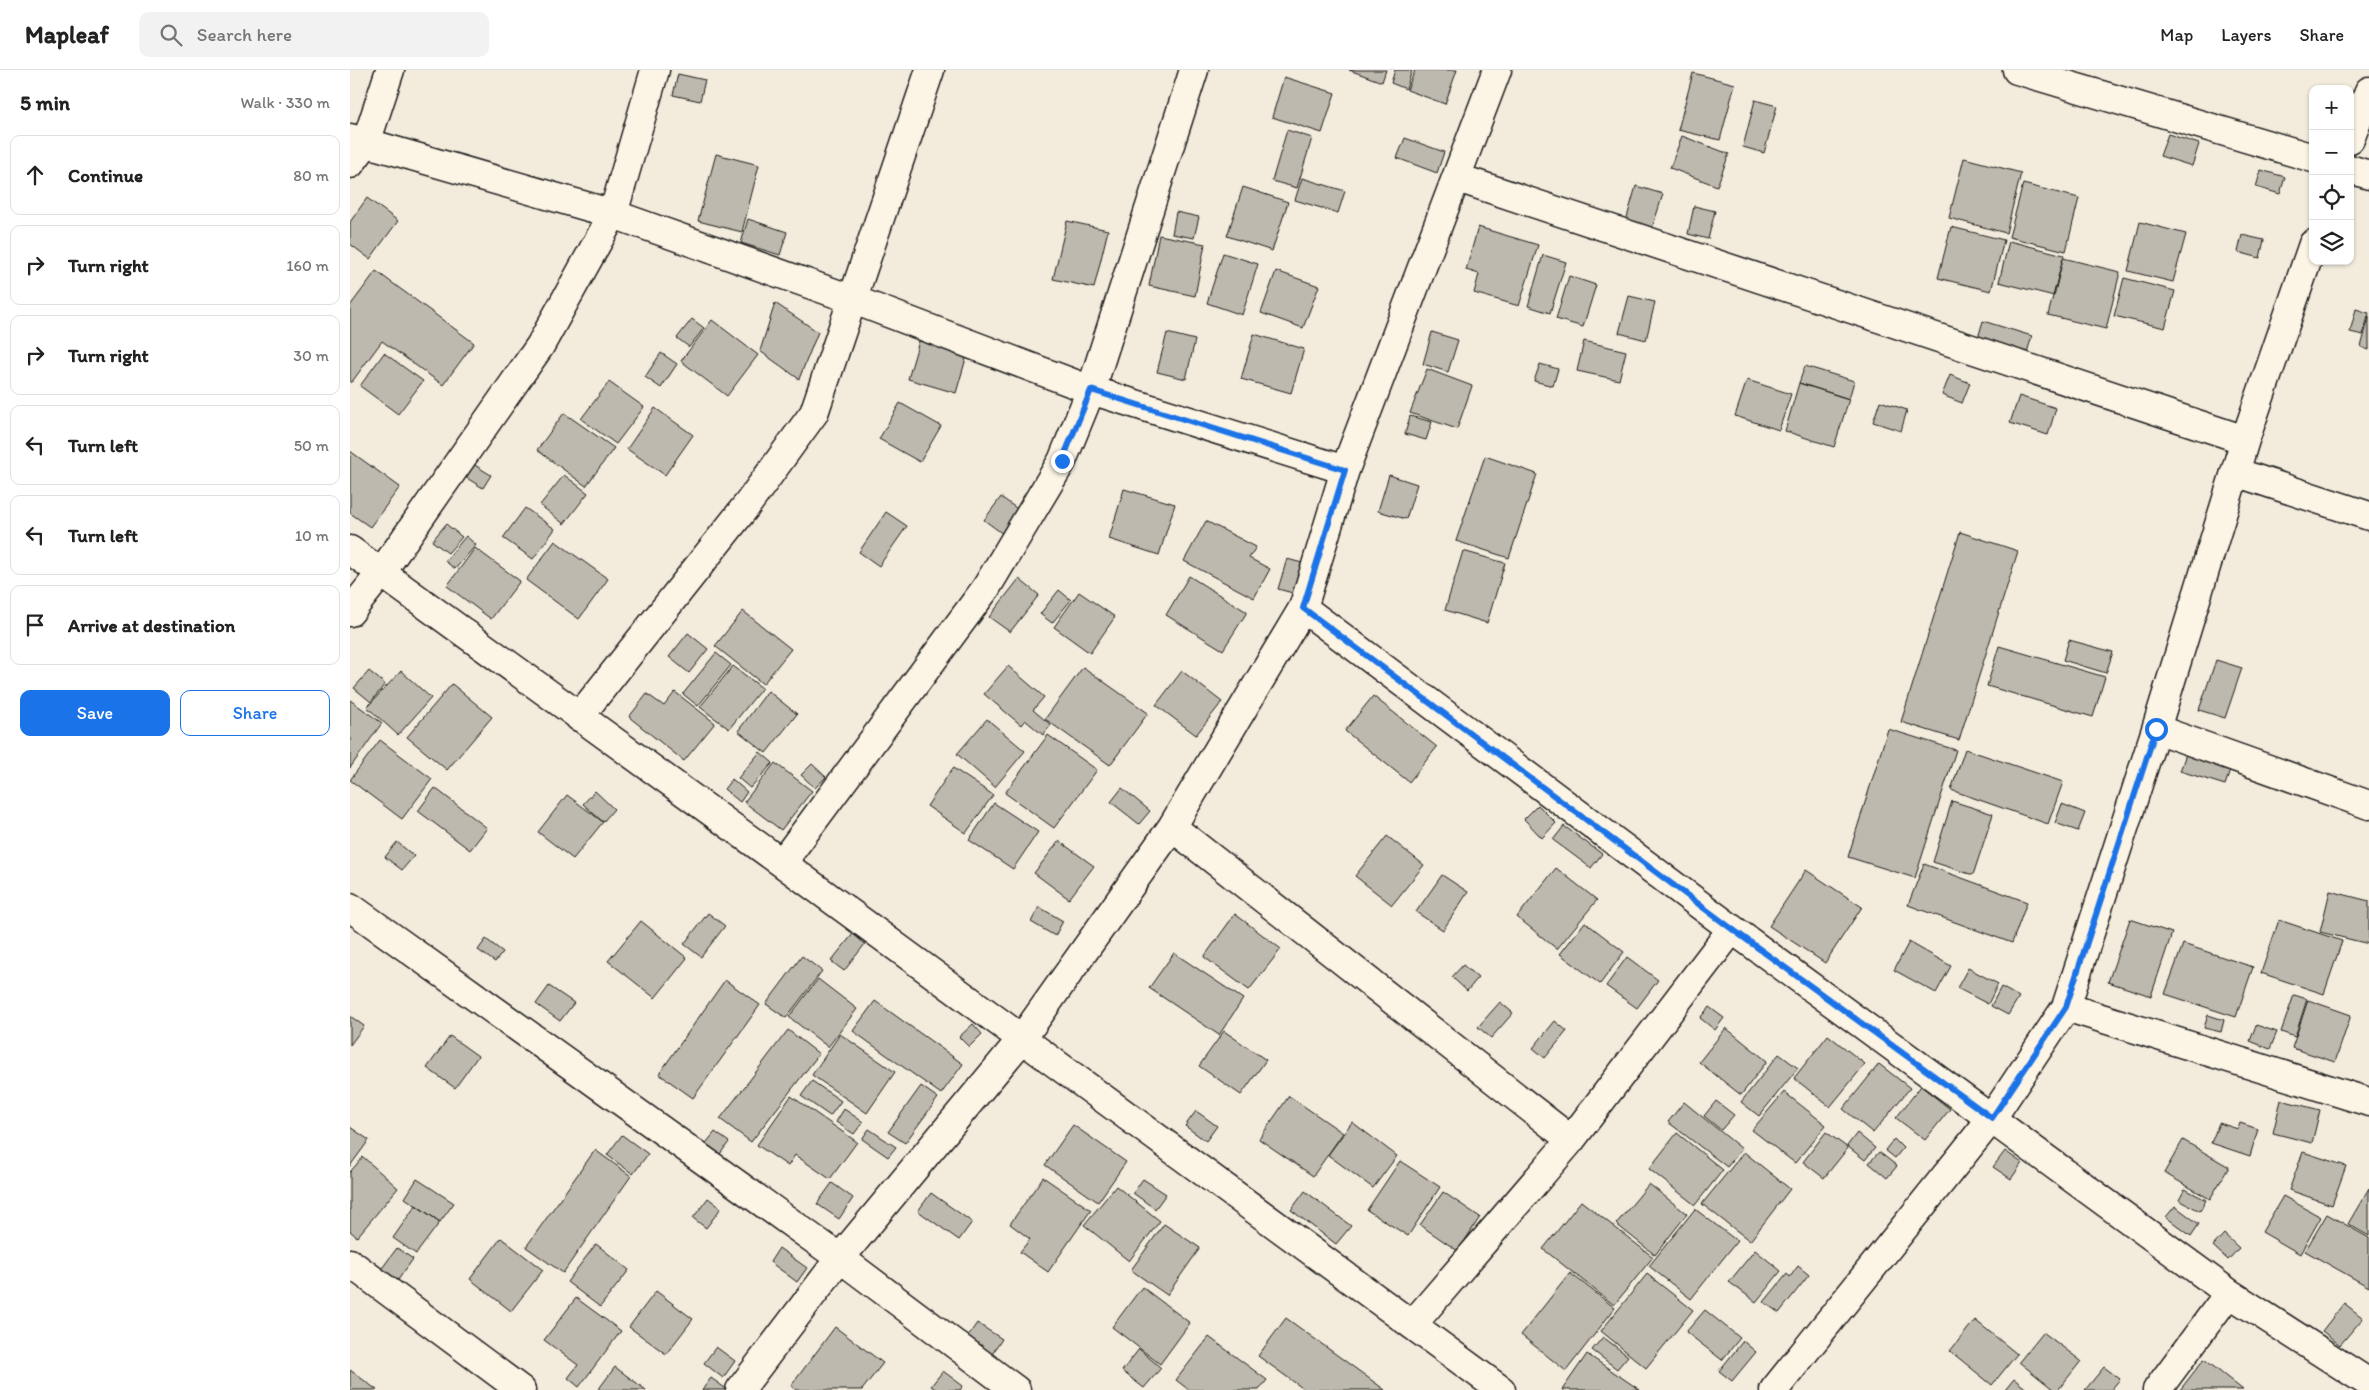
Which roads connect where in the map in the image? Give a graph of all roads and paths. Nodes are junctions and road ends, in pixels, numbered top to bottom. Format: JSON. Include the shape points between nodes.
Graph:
{"nodes":[{"id":1,"x":390,"y":70,"type":"edge"},
{"id":2,"x":655,"y":70,"type":"edge"},
{"id":3,"x":930,"y":70,"type":"edge"},
{"id":4,"x":1194,"y":70,"type":"edge"},
{"id":5,"x":1497,"y":70,"type":"edge"},
{"id":6,"x":2018,"y":70,"type":"edge"},
{"id":7,"x":2369,"y":91,"type":"edge"},
{"id":8,"x":2354,"y":130,"type":"edge"},
{"id":9,"x":355,"y":148,"type":"edge"},
{"id":10,"x":2309,"y":157,"type":"edge"},
{"id":11,"x":2354,"y":170,"type":"edge"},
{"id":12,"x":2369,"y":175,"type":"edge"},
{"id":13,"x":1458,"y":178,"type":"junction"},
{"id":14,"x":613,"y":214,"type":"junction"},
{"id":15,"x":2309,"y":256,"type":"edge"},
{"id":16,"x":854,"y":300,"type":"junction"},
{"id":17,"x":1091,"y":390,"type":"junction"},
{"id":18,"x":2245,"y":440,"type":"junction"},
{"id":19,"x":1345,"y":470,"type":"junction"},
{"id":20,"x":2236,"y":472,"type":"junction"},
{"id":21,"x":2369,"y":516,"type":"edge"},
{"id":22,"x":350,"y":550,"type":"edge"},
{"id":23,"x":381,"y":573,"type":"junction"},
{"id":24,"x":1303,"y":608,"type":"junction"},
{"id":25,"x":350,"y":612,"type":"edge"},
{"id":26,"x":579,"y":717,"type":"junction"},
{"id":27,"x":2156,"y":729,"type":"junction"},
{"id":28,"x":2369,"y":805,"type":"edge"},
{"id":29,"x":1172,"y":827,"type":"junction"},
{"id":30,"x":782,"y":863,"type":"junction"},
{"id":31,"x":350,"y":907,"type":"edge"},
{"id":32,"x":1732,"y":929,"type":"junction"},
{"id":33,"x":2066,"y":1007,"type":"junction"},
{"id":34,"x":1021,"y":1040,"type":"junction"},
{"id":35,"x":2369,"y":1102,"type":"edge"},
{"id":36,"x":1992,"y":1118,"type":"junction"},
{"id":37,"x":1570,"y":1140,"type":"junction"},
{"id":38,"x":840,"y":1258,"type":"junction"},
{"id":39,"x":350,"y":1263,"type":"edge"},
{"id":40,"x":2229,"y":1293,"type":"junction"},
{"id":41,"x":1412,"y":1325,"type":"junction"},
{"id":42,"x":2369,"y":1383,"type":"edge"},
{"id":43,"x":521,"y":1390,"type":"edge"},
{"id":44,"x":740,"y":1390,"type":"edge"},
{"id":45,"x":1016,"y":1390,"type":"edge"},
{"id":46,"x":1501,"y":1390,"type":"edge"},
{"id":47,"x":1774,"y":1390,"type":"edge"},
{"id":48,"x":2157,"y":1390,"type":"edge"}],
"edges":[{"from":1,"to":9,"type":"street"},
{"from":2,"to":14,"type":"street"},
{"from":3,"to":16,"type":"street"},
{"from":4,"to":17,"type":"street"},
{"from":5,"to":13,"type":"street"},
{"from":6,"to":10,"type":"street"},
{"from":7,"to":8,"type":"street"},
{"from":9,"to":14,"type":"street"},
{"from":11,"to":12,"type":"street"},
{"from":13,"to":18,"type":"street"},
{"from":13,"to":19,"type":"street"},
{"from":14,"to":16,"type":"street"},
{"from":14,"to":23,"type":"street","via":[[540,346]]},
{"from":15,"to":18,"type":"street"},
{"from":16,"to":17,"type":"street"},
{"from":16,"to":26,"type":"street","via":[[814,413],[747,505]]},
{"from":17,"to":19,"type":"street"},
{"from":17,"to":30,"type":"street","via":[[1062,461],[986,588]]},
{"from":18,"to":20,"type":"street"},
{"from":19,"to":24,"type":"street"},
{"from":20,"to":21,"type":"street"},
{"from":20,"to":27,"type":"street"},
{"from":22,"to":23,"type":"street"},
{"from":23,"to":25,"type":"street"},
{"from":23,"to":26,"type":"street"},
{"from":24,"to":29,"type":"street"},
{"from":24,"to":32,"type":"street"},
{"from":26,"to":30,"type":"street"},
{"from":27,"to":28,"type":"street"},
{"from":27,"to":33,"type":"street"},
{"from":29,"to":34,"type":"street"},
{"from":29,"to":37,"type":"street"},
{"from":30,"to":34,"type":"street"},
{"from":31,"to":38,"type":"street"},
{"from":32,"to":36,"type":"street"},
{"from":32,"to":37,"type":"street"},
{"from":33,"to":35,"type":"street"},
{"from":33,"to":36,"type":"street"},
{"from":34,"to":38,"type":"street"},
{"from":34,"to":41,"type":"street"},
{"from":36,"to":40,"type":"street"},
{"from":36,"to":47,"type":"street"},
{"from":37,"to":41,"type":"street"},
{"from":38,"to":44,"type":"street"},
{"from":38,"to":45,"type":"street"},
{"from":39,"to":43,"type":"street"},
{"from":40,"to":42,"type":"street"},
{"from":40,"to":48,"type":"street"},
{"from":41,"to":46,"type":"street"}]}
